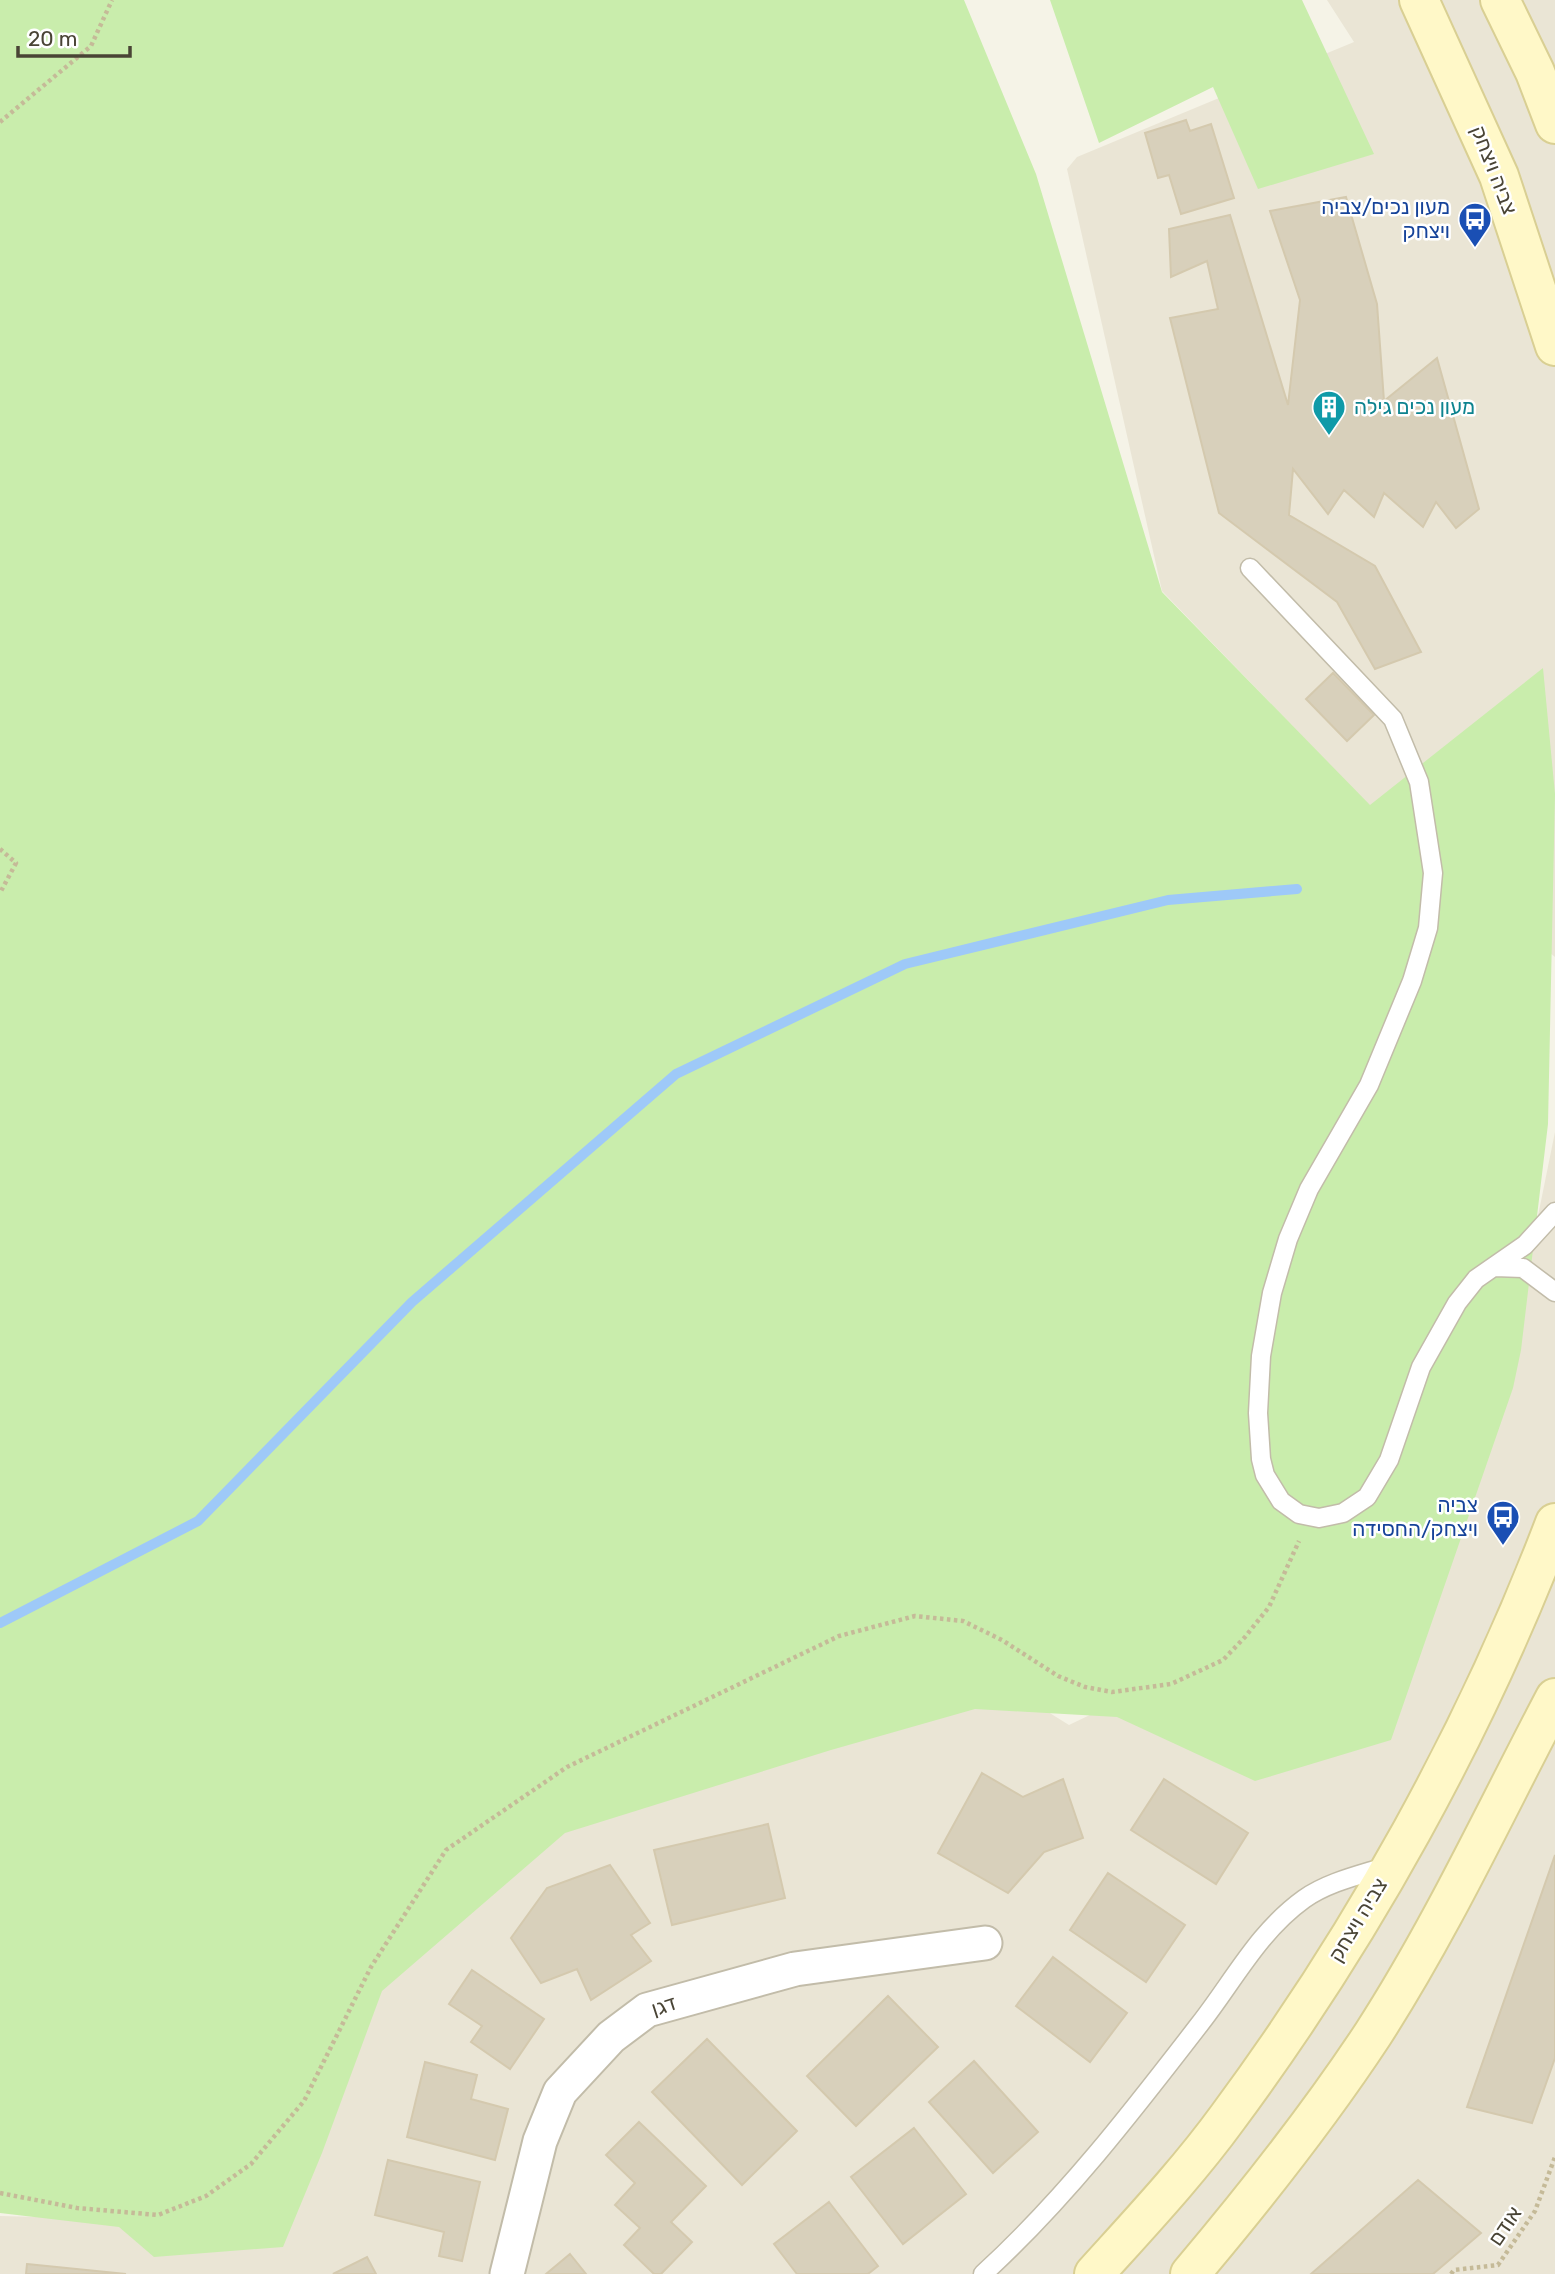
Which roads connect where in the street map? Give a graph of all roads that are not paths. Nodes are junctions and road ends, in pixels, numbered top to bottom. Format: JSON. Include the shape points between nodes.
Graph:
{"nodes":[{"id":1,"x":1419,"y":0,"type":"edge"},
{"id":2,"x":1500,"y":0,"type":"edge"},
{"id":3,"x":1555,"y":124,"type":"edge"},
{"id":4,"x":1555,"y":346,"type":"edge"},
{"id":5,"x":1250,"y":568,"type":"dead end"},
{"id":6,"x":1555,"y":1212,"type":"edge"},
{"id":7,"x":1486,"y":1272,"type":"junction"},
{"id":8,"x":1555,"y":1292,"type":"edge"},
{"id":9,"x":1555,"y":1524,"type":"edge"},
{"id":10,"x":1555,"y":1698,"type":"edge"},
{"id":11,"x":1391,"y":1865,"type":"junction"},
{"id":12,"x":985,"y":1943,"type":"dead end"},
{"id":13,"x":507,"y":2274,"type":"edge"},
{"id":14,"x":983,"y":2274,"type":"edge"},
{"id":15,"x":1094,"y":2274,"type":"edge"},
{"id":16,"x":1190,"y":2274,"type":"edge"}],
"edges":[{"from":1,"to":4,"type":"street","name":"צביה ויצחק","via":[[1499,176]]},
{"from":2,"to":3,"type":"street"},
{"from":5,"to":7,"type":"lane","via":[[1393,719],[1419,782],[1433,873],[1428,928],[1412,981],[1369,1085],[1309,1189],[1272,1293],[1259,1391],[1261,1460],[1281,1502],[1309,1518],[1343,1513],[1367,1497],[1389,1460],[1432,1345],[1466,1290]]},
{"from":6,"to":7,"type":"lane","via":[[1524,1245]]},
{"from":7,"to":8,"type":"lane","via":[[1504,1266],[1523,1268]]},
{"from":9,"to":11,"type":"street","name":"צביה ויצחק","via":[[1503,1648]]},
{"from":10,"to":16,"type":"street","via":[[1374,2032],[1280,2167]]},
{"from":11,"to":14,"type":"lane","via":[[1306,1897],[1269,1929],[1137,2106]]},
{"from":11,"to":15,"type":"street","name":"צביה ויצחק","via":[[1324,1976],[1227,2119]]},
{"from":12,"to":13,"type":"street","name":"דגן","via":[[795,1969],[646,2010],[611,2037],[560,2092],[540,2141]]}]}
